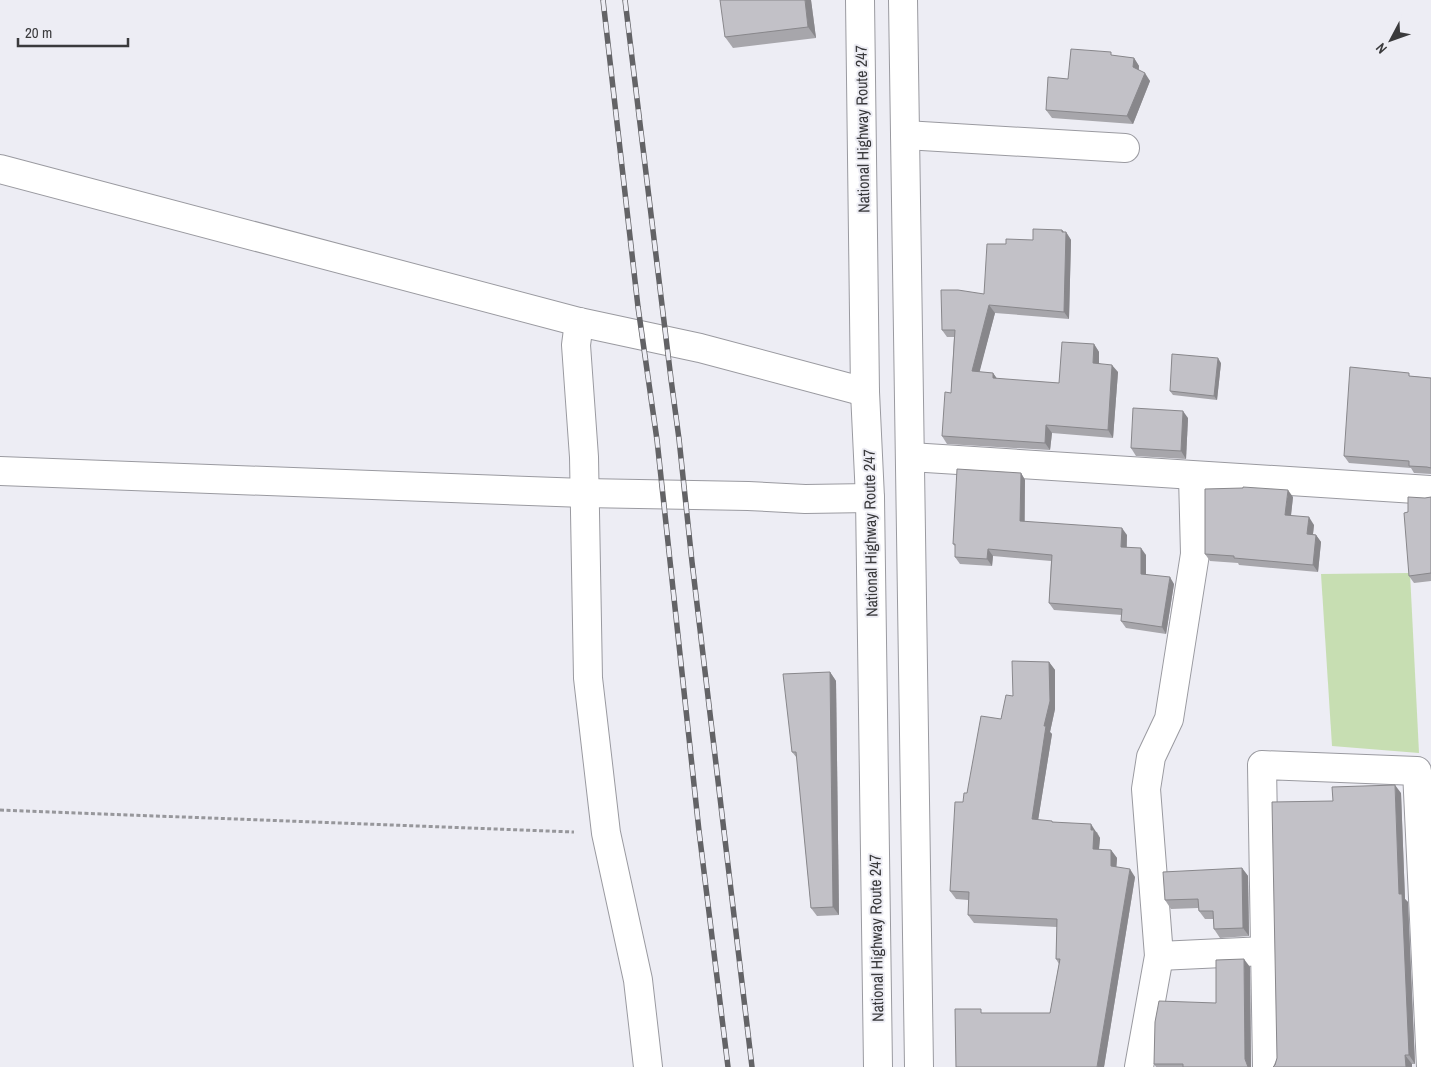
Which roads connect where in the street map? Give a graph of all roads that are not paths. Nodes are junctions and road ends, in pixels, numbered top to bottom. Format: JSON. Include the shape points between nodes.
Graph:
{"nodes":[{"id":1,"x":860,"y":0,"type":"edge"},
{"id":2,"x":903,"y":0,"type":"edge"},
{"id":3,"x":905,"y":135,"type":"junction"},
{"id":4,"x":1124,"y":148,"type":"dead end"},
{"id":5,"x":0,"y":169,"type":"edge"},
{"id":6,"x":579,"y":322,"type":"junction"},
{"id":7,"x":866,"y":392,"type":"junction"},
{"id":8,"x":910,"y":457,"type":"junction"},
{"id":9,"x":0,"y":471,"type":"edge"},
{"id":10,"x":1193,"y":476,"type":"junction"},
{"id":11,"x":1431,"y":490,"type":"edge"},
{"id":12,"x":584,"y":494,"type":"junction"},
{"id":13,"x":870,"y":498,"type":"junction"},
{"id":14,"x":1265,"y":951,"type":"junction"},
{"id":15,"x":1159,"y":956,"type":"junction"},
{"id":16,"x":648,"y":1067,"type":"edge"},
{"id":17,"x":878,"y":1067,"type":"edge"},
{"id":18,"x":919,"y":1067,"type":"edge"},
{"id":19,"x":1139,"y":1067,"type":"edge"},
{"id":20,"x":1267,"y":1067,"type":"edge"},
{"id":21,"x":1431,"y":1067,"type":"edge"}],
"edges":[{"from":1,"to":7,"type":"main road","name":"National Highway Route 247"},
{"from":2,"to":3,"type":"main road"},
{"from":3,"to":4,"type":"main road"},
{"from":3,"to":8,"type":"main road"},
{"from":5,"to":6,"type":"main road"},
{"from":6,"to":7,"type":"main road","via":[[700,348]]},
{"from":6,"to":12,"type":"main road","via":[[576,345]]},
{"from":7,"to":13,"type":"main road","name":"National Highway Route 247"},
{"from":8,"to":10,"type":"main road"},
{"from":8,"to":18,"type":"main road"},
{"from":9,"to":12,"type":"main road"},
{"from":10,"to":11,"type":"main road"},
{"from":10,"to":15,"type":"main road","via":[[1195,554],[1169,718],[1151,757],[1146,789]]},
{"from":12,"to":13,"type":"main road"},
{"from":12,"to":16,"type":"main road","via":[[588,678],[606,833],[638,980]]},
{"from":13,"to":17,"type":"main road","name":"National Highway Route 247"},
{"from":14,"to":15,"type":"main road"},
{"from":14,"to":20,"type":"main road"},
{"from":14,"to":21,"type":"main road","via":[[1262,765],[1418,771]]},
{"from":15,"to":19,"type":"main road"}]}
